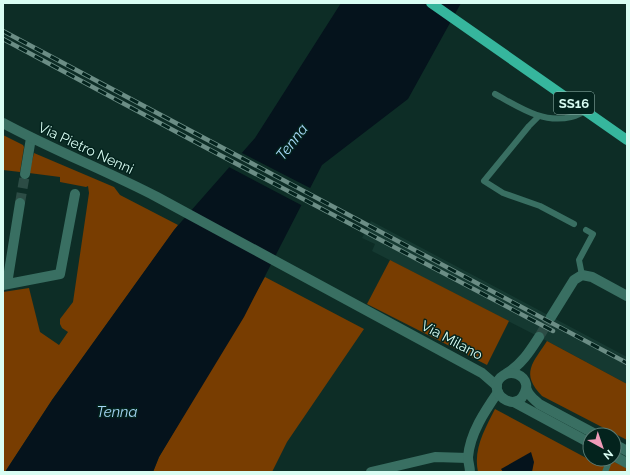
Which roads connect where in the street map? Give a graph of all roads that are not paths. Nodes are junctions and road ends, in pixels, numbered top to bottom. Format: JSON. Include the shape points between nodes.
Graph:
{"nodes":[{"id":1,"x":431,"y":3,"type":"edge"},
{"id":2,"x":495,"y":94,"type":"dead end"},
{"id":3,"x":586,"y":111,"type":"junction"},
{"id":4,"x":538,"y":117,"type":"junction"},
{"id":5,"x":3,"y":123,"type":"edge"},
{"id":6,"x":30,"y":138,"type":"junction"},
{"id":7,"x":627,"y":140,"type":"edge"},
{"id":8,"x":25,"y":174,"type":"tunnel mouth"},
{"id":9,"x":75,"y":194,"type":"dead end"},
{"id":10,"x":20,"y":203,"type":"tunnel mouth"},
{"id":11,"x":574,"y":224,"type":"dead end"},
{"id":12,"x":586,"y":230,"type":"dead end"},
{"id":13,"x":582,"y":275,"type":"junction"},
{"id":14,"x":5,"y":284,"type":"edge"},
{"id":15,"x":627,"y":296,"type":"edge"},
{"id":16,"x":551,"y":316,"type":"tunnel mouth"},
{"id":17,"x":408,"y":332,"type":"joint"},
{"id":18,"x":539,"y":336,"type":"tunnel mouth"},
{"id":19,"x":524,"y":358,"type":"junction"},
{"id":20,"x":482,"y":372,"type":"junction"},
{"id":21,"x":505,"y":374,"type":"junction"},
{"id":22,"x":525,"y":384,"type":"junction"},
{"id":23,"x":497,"y":389,"type":"junction"},
{"id":24,"x":514,"y":402,"type":"junction"},
{"id":25,"x":582,"y":427,"type":"edge"},
{"id":26,"x":582,"y":439,"type":"edge"},
{"id":27,"x":468,"y":458,"type":"junction"},
{"id":28,"x":371,"y":472,"type":"edge"},
{"id":29,"x":470,"y":472,"type":"edge"}],
"edges":[{"from":1,"to":3,"type":"main road","number":"SS16"},
{"from":2,"to":4,"type":"lane"},
{"from":3,"to":4,"type":"lane","via":[[572,117],[557,119]]},
{"from":3,"to":7,"type":"main road","number":"SS16"},
{"from":4,"to":11,"type":"lane","via":[[484,181],[503,193],[540,206]]},
{"from":5,"to":6,"type":"street","name":"Via Pietro Nenni"},
{"from":6,"to":8,"type":"street"},
{"from":6,"to":17,"type":"street","name":"Via Pietro Nenni","via":[[128,182]]},
{"from":9,"to":14,"type":"street","via":[[60,274]]},
{"from":10,"to":14,"type":"street"},
{"from":12,"to":13,"type":"lane","via":[[593,234],[579,260]]},
{"from":13,"to":15,"type":"street","via":[[592,277]]},
{"from":13,"to":16,"type":"street","via":[[574,280]]},
{"from":17,"to":20,"type":"street","name":"Via Milano"},
{"from":18,"to":19,"type":"street"},
{"from":19,"to":21,"type":"street","via":[[519,365]]},
{"from":19,"to":22,"type":"street"},
{"from":20,"to":21,"type":"street","name":"Via Milano","via":[[496,376]]},
{"from":20,"to":23,"type":"street","name":"Via Milano"},
{"from":21,"to":22,"type":"street","via":[[517,374]]},
{"from":21,"to":23,"type":"street","via":[[499,380]]},
{"from":22,"to":24,"type":"street","via":[[522,397]]},
{"from":22,"to":25,"type":"street","via":[[539,404]]},
{"from":23,"to":24,"type":"street","via":[[502,399]]},
{"from":23,"to":27,"type":"street","via":[[474,434]]},
{"from":24,"to":26,"type":"street"},
{"from":27,"to":28,"type":"street","via":[[435,457]]},
{"from":27,"to":29,"type":"street"}]}
